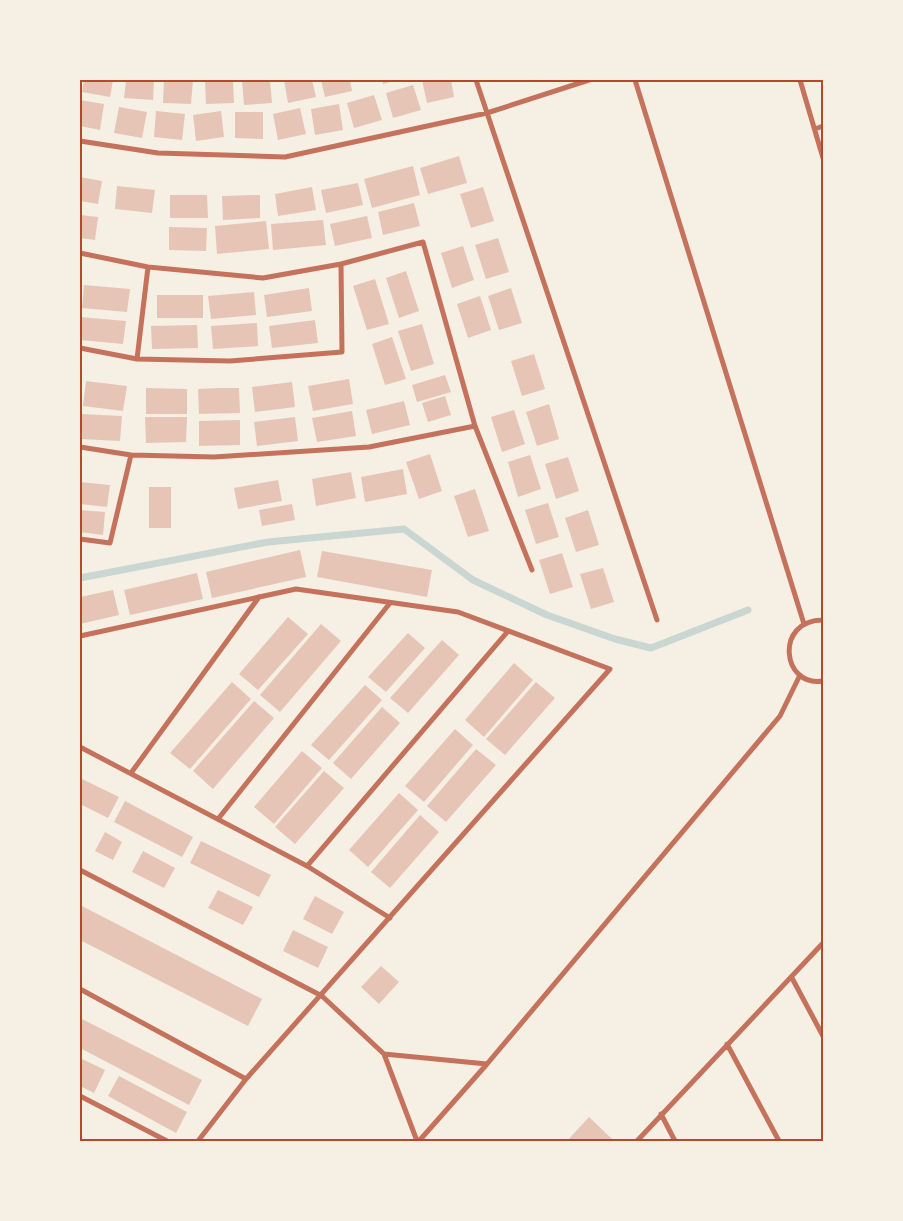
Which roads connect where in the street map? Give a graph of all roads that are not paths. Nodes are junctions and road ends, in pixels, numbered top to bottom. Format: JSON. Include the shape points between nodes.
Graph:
{"nodes":[{"id":1,"x":476,"y":80,"type":"edge"},
{"id":2,"x":589,"y":80,"type":"edge"},
{"id":3,"x":635,"y":80,"type":"edge"},
{"id":4,"x":800,"y":80,"type":"edge"},
{"id":5,"x":487,"y":113,"type":"junction"},
{"id":6,"x":823,"y":126,"type":"edge"},
{"id":7,"x":815,"y":129,"type":"junction"},
{"id":8,"x":80,"y":141,"type":"edge"},
{"id":9,"x":823,"y":158,"type":"edge"},
{"id":10,"x":80,"y":253,"type":"edge"},
{"id":11,"x":342,"y":264,"type":"junction"},
{"id":12,"x":148,"y":266,"type":"junction"},
{"id":13,"x":80,"y":348,"type":"edge"},
{"id":14,"x":137,"y":359,"type":"junction"},
{"id":15,"x":475,"y":426,"type":"junction"},
{"id":16,"x":80,"y":447,"type":"edge"},
{"id":17,"x":131,"y":455,"type":"junction"},
{"id":18,"x":80,"y":539,"type":"edge"},
{"id":19,"x":532,"y":570,"type":"dead end"},
{"id":20,"x":260,"y":597,"type":"junction"},
{"id":21,"x":390,"y":603,"type":"junction"},
{"id":22,"x":657,"y":620,"type":"dead end"},
{"id":23,"x":823,"y":620,"type":"edge"},
{"id":24,"x":804,"y":624,"type":"junction"},
{"id":25,"x":508,"y":631,"type":"junction"},
{"id":26,"x":80,"y":636,"type":"edge"},
{"id":27,"x":800,"y":675,"type":"junction"},
{"id":28,"x":823,"y":681,"type":"edge"},
{"id":29,"x":80,"y":747,"type":"edge"},
{"id":30,"x":131,"y":773,"type":"junction"},
{"id":31,"x":218,"y":819,"type":"junction"},
{"id":32,"x":307,"y":866,"type":"junction"},
{"id":33,"x":80,"y":870,"type":"edge"},
{"id":34,"x":390,"y":918,"type":"junction"},
{"id":35,"x":823,"y":943,"type":"edge"},
{"id":36,"x":792,"y":978,"type":"junction"},
{"id":37,"x":80,"y":989,"type":"edge"},
{"id":38,"x":322,"y":996,"type":"junction"},
{"id":39,"x":823,"y":1036,"type":"edge"},
{"id":40,"x":727,"y":1044,"type":"junction"},
{"id":41,"x":384,"y":1054,"type":"junction"},
{"id":42,"x":487,"y":1064,"type":"junction"},
{"id":43,"x":246,"y":1079,"type":"junction"},
{"id":44,"x":80,"y":1096,"type":"edge"},
{"id":45,"x":661,"y":1114,"type":"junction"},
{"id":46,"x":167,"y":1141,"type":"edge"},
{"id":47,"x":198,"y":1141,"type":"edge"},
{"id":48,"x":418,"y":1141,"type":"edge"},
{"id":49,"x":637,"y":1141,"type":"edge"},
{"id":50,"x":675,"y":1141,"type":"edge"},
{"id":51,"x":779,"y":1141,"type":"edge"}],
"edges":[{"from":1,"to":5,"type":"street"},
{"from":2,"to":5,"type":"street"},
{"from":3,"to":24,"type":"street"},
{"from":4,"to":7,"type":"street"},
{"from":5,"to":8,"type":"street","via":[[285,158],[158,153]]},
{"from":5,"to":22,"type":"street"},
{"from":6,"to":7,"type":"street"},
{"from":7,"to":9,"type":"street"},
{"from":10,"to":12,"type":"street"},
{"from":11,"to":12,"type":"street","via":[[263,278]]},
{"from":11,"to":14,"type":"street","via":[[342,352],[230,361]]},
{"from":11,"to":15,"type":"street","via":[[423,242]]},
{"from":12,"to":14,"type":"street"},
{"from":13,"to":14,"type":"street"},
{"from":15,"to":17,"type":"street","via":[[369,446],[214,457]]},
{"from":15,"to":19,"type":"street"},
{"from":16,"to":17,"type":"street"},
{"from":17,"to":18,"type":"street","via":[[110,542]]},
{"from":20,"to":21,"type":"street","via":[[296,589]]},
{"from":20,"to":26,"type":"street"},
{"from":20,"to":30,"type":"street"},
{"from":21,"to":25,"type":"street","via":[[458,612]]},
{"from":21,"to":31,"type":"street"},
{"from":23,"to":24,"type":"street"},
{"from":24,"to":27,"type":"street","via":[[791,638],[788,648],[789,658]]},
{"from":25,"to":32,"type":"street"},
{"from":25,"to":34,"type":"street","via":[[610,669]]},
{"from":27,"to":28,"type":"street","via":[[809,680]]},
{"from":27,"to":42,"type":"street","via":[[780,716]]},
{"from":29,"to":30,"type":"street"},
{"from":30,"to":31,"type":"street"},
{"from":31,"to":32,"type":"street"},
{"from":32,"to":34,"type":"street"},
{"from":33,"to":38,"type":"street"},
{"from":34,"to":38,"type":"street"},
{"from":35,"to":36,"type":"street"},
{"from":36,"to":39,"type":"street"},
{"from":36,"to":40,"type":"street"},
{"from":37,"to":43,"type":"street"},
{"from":38,"to":41,"type":"street"},
{"from":38,"to":43,"type":"street"},
{"from":40,"to":45,"type":"street"},
{"from":40,"to":51,"type":"street"},
{"from":41,"to":42,"type":"street"},
{"from":41,"to":48,"type":"street"},
{"from":42,"to":48,"type":"street"},
{"from":43,"to":47,"type":"street"},
{"from":44,"to":46,"type":"street"},
{"from":45,"to":49,"type":"street"},
{"from":45,"to":50,"type":"street"}]}
